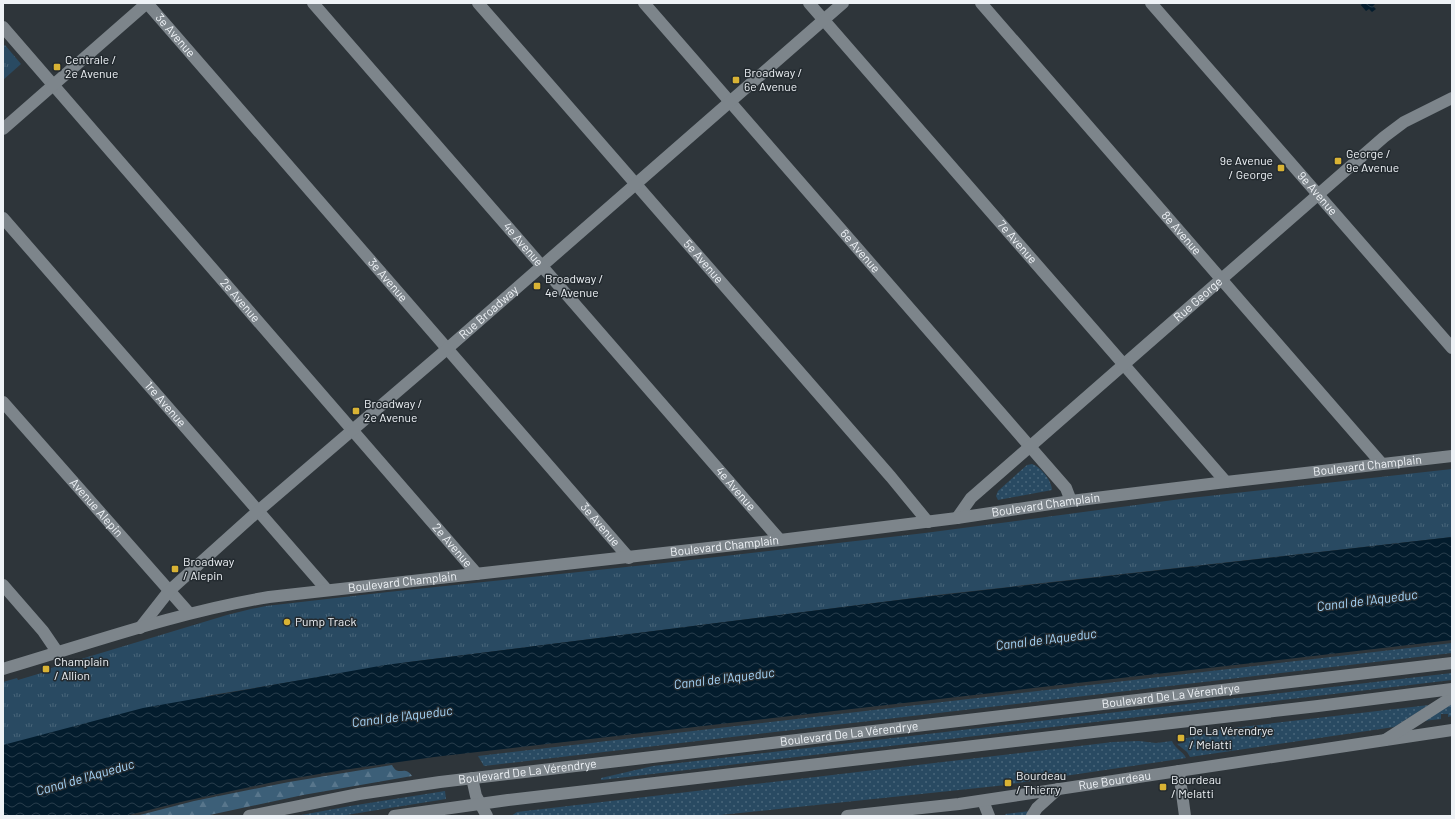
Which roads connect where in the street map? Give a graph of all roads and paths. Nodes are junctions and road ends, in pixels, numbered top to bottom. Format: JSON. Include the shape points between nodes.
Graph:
{"nodes":[{"id":1,"x":147,"y":3,"type":"edge"},
{"id":2,"x":313,"y":3,"type":"edge"},
{"id":3,"x":478,"y":3,"type":"edge"},
{"id":4,"x":644,"y":3,"type":"edge"},
{"id":5,"x":809,"y":3,"type":"edge"},
{"id":6,"x":843,"y":3,"type":"edge"},
{"id":7,"x":981,"y":3,"type":"edge"},
{"id":8,"x":1151,"y":3,"type":"edge"},
{"id":9,"x":824,"y":20,"type":"junction"},
{"id":10,"x":3,"y":27,"type":"edge"},
{"id":11,"x":53,"y":85,"type":"junction"},
{"id":12,"x":1452,"y":98,"type":"edge"},
{"id":13,"x":730,"y":102,"type":"junction"},
{"id":14,"x":3,"y":129,"type":"edge"},
{"id":15,"x":635,"y":184,"type":"junction"},
{"id":16,"x":1318,"y":194,"type":"junction"},
{"id":17,"x":3,"y":218,"type":"edge"},
{"id":18,"x":542,"y":266,"type":"junction"},
{"id":19,"x":1221,"y":279,"type":"junction"},
{"id":20,"x":448,"y":348,"type":"junction"},
{"id":21,"x":1452,"y":348,"type":"edge"},
{"id":22,"x":1124,"y":364,"type":"junction"},
{"id":23,"x":3,"y":402,"type":"edge"},
{"id":24,"x":353,"y":430,"type":"junction"},
{"id":25,"x":1030,"y":446,"type":"junction"},
{"id":26,"x":1452,"y":456,"type":"edge"},
{"id":27,"x":1382,"y":464,"type":"junction"},
{"id":28,"x":1226,"y":482,"type":"junction"},
{"id":29,"x":1070,"y":501,"type":"junction"},
{"id":30,"x":258,"y":511,"type":"junction"},
{"id":31,"x":957,"y":518,"type":"junction"},
{"id":32,"x":928,"y":522,"type":"junction"},
{"id":33,"x":780,"y":540,"type":"junction"},
{"id":34,"x":629,"y":558,"type":"junction"},
{"id":35,"x":477,"y":574,"type":"junction"},
{"id":36,"x":3,"y":585,"type":"edge"},
{"id":37,"x":327,"y":590,"type":"junction"},
{"id":38,"x":169,"y":591,"type":"junction"},
{"id":39,"x":189,"y":613,"type":"junction"},
{"id":40,"x":140,"y":628,"type":"junction"},
{"id":41,"x":58,"y":653,"type":"junction"},
{"id":42,"x":1452,"y":663,"type":"edge"},
{"id":43,"x":3,"y":669,"type":"edge"},
{"id":44,"x":1452,"y":689,"type":"edge"},
{"id":45,"x":1452,"y":697,"type":"edge"},
{"id":46,"x":1452,"y":730,"type":"edge"},
{"id":47,"x":1385,"y":740,"type":"junction"},
{"id":48,"x":1179,"y":772,"type":"junction"},
{"id":49,"x":472,"y":778,"type":"junction"},
{"id":50,"x":1058,"y":789,"type":"junction"},
{"id":51,"x":983,"y":800,"type":"junction"},
{"id":52,"x":480,"y":804,"type":"junction"},
{"id":53,"x":249,"y":816,"type":"edge"},
{"id":54,"x":394,"y":816,"type":"edge"},
{"id":55,"x":487,"y":816,"type":"edge"},
{"id":56,"x":847,"y":816,"type":"edge"},
{"id":57,"x":989,"y":816,"type":"edge"},
{"id":58,"x":1032,"y":816,"type":"edge"},
{"id":59,"x":1185,"y":816,"type":"edge"}],
"edges":[{"from":1,"to":11,"type":"street"},
{"from":1,"to":20,"type":"street","name":"3e Avenue"},
{"from":2,"to":18,"type":"street","name":"4e Avenue"},
{"from":3,"to":15,"type":"street","name":"5e Avenue"},
{"from":4,"to":13,"type":"street","name":"6e Avenue"},
{"from":5,"to":9,"type":"street","name":"7e Avenue"},
{"from":6,"to":9,"type":"street","name":"Rue Broadway"},
{"from":7,"to":19,"type":"street","name":"8e Avenue"},
{"from":8,"to":16,"type":"street","name":"9e Avenue"},
{"from":9,"to":13,"type":"street","name":"Rue Broadway"},
{"from":9,"to":22,"type":"street","name":"7e Avenue"},
{"from":10,"to":11,"type":"street","name":"2e Avenue"},
{"from":11,"to":14,"type":"street"},
{"from":11,"to":24,"type":"street","name":"2e Avenue"},
{"from":12,"to":16,"type":"street","name":"Rue George","via":[[1404,122]]},
{"from":13,"to":15,"type":"street","name":"Rue Broadway"},
{"from":13,"to":25,"type":"street","name":"6e Avenue"},
{"from":15,"to":18,"type":"street","name":"Rue Broadway"},
{"from":15,"to":32,"type":"street","name":"5e Avenue"},
{"from":16,"to":19,"type":"street","name":"Rue George"},
{"from":16,"to":21,"type":"street","name":"9e Avenue"},
{"from":17,"to":30,"type":"street","name":"1re Avenue"},
{"from":18,"to":20,"type":"street","name":"Rue Broadway"},
{"from":18,"to":33,"type":"street","name":"4e Avenue"},
{"from":19,"to":22,"type":"street","name":"Rue George"},
{"from":19,"to":27,"type":"street","name":"8e Avenue"},
{"from":20,"to":24,"type":"street","name":"Rue Broadway"},
{"from":20,"to":34,"type":"street","name":"3e Avenue"},
{"from":22,"to":25,"type":"street","name":"Rue George"},
{"from":22,"to":28,"type":"street","name":"7e Avenue"},
{"from":23,"to":38,"type":"street","name":"Avenue Alepin"},
{"from":24,"to":30,"type":"street","name":"Rue Broadway"},
{"from":24,"to":35,"type":"street","name":"2e Avenue"},
{"from":25,"to":29,"type":"street","name":"6e Avenue","via":[[1066,488]]},
{"from":25,"to":31,"type":"street","name":"Rue George","via":[[971,498]]},
{"from":26,"to":27,"type":"street","name":"Boulevard Champlain"},
{"from":27,"to":28,"type":"street","name":"Boulevard Champlain"},
{"from":28,"to":29,"type":"street","name":"Boulevard Champlain"},
{"from":29,"to":31,"type":"street","name":"Boulevard Champlain"},
{"from":30,"to":37,"type":"street","name":"1re Avenue"},
{"from":30,"to":38,"type":"street","name":"Rue Broadway"},
{"from":31,"to":32,"type":"street","name":"Boulevard Champlain"},
{"from":32,"to":33,"type":"street","name":"Boulevard Champlain"},
{"from":33,"to":34,"type":"street","name":"Boulevard Champlain"},
{"from":34,"to":35,"type":"street","name":"Boulevard Champlain"},
{"from":35,"to":37,"type":"street","name":"Boulevard Champlain"},
{"from":36,"to":41,"type":"street","via":[[43,631]]},
{"from":37,"to":39,"type":"street","name":"Boulevard Champlain","via":[[232,603]]},
{"from":38,"to":39,"type":"street","name":"Avenue Alepin"},
{"from":38,"to":40,"type":"street","name":"Rue Broadway"},
{"from":39,"to":40,"type":"street","name":"Boulevard Champlain"},
{"from":40,"to":41,"type":"street","name":"Boulevard Champlain"},
{"from":41,"to":43,"type":"street","name":"Boulevard Champlain"},
{"from":42,"to":49,"type":"street","name":"Boulevard De La Vérendrye"},
{"from":44,"to":52,"type":"street"},
{"from":45,"to":47,"type":"street"},
{"from":46,"to":47,"type":"street","name":"Rue Bourdeau"},
{"from":47,"to":48,"type":"street","name":"Rue Bourdeau"},
{"from":48,"to":50,"type":"street","name":"Rue Bourdeau"},
{"from":48,"to":59,"type":"street"},
{"from":49,"to":52,"type":"street"},
{"from":49,"to":53,"type":"street","name":"Boulevard De La Vérendrye","via":[[359,794]]},
{"from":50,"to":51,"type":"street","name":"Rue Bourdeau"},
{"from":50,"to":58,"type":"street"},
{"from":51,"to":56,"type":"street","name":"Rue Bourdeau"},
{"from":51,"to":57,"type":"street"},
{"from":52,"to":54,"type":"street"},
{"from":52,"to":55,"type":"street"}]}
